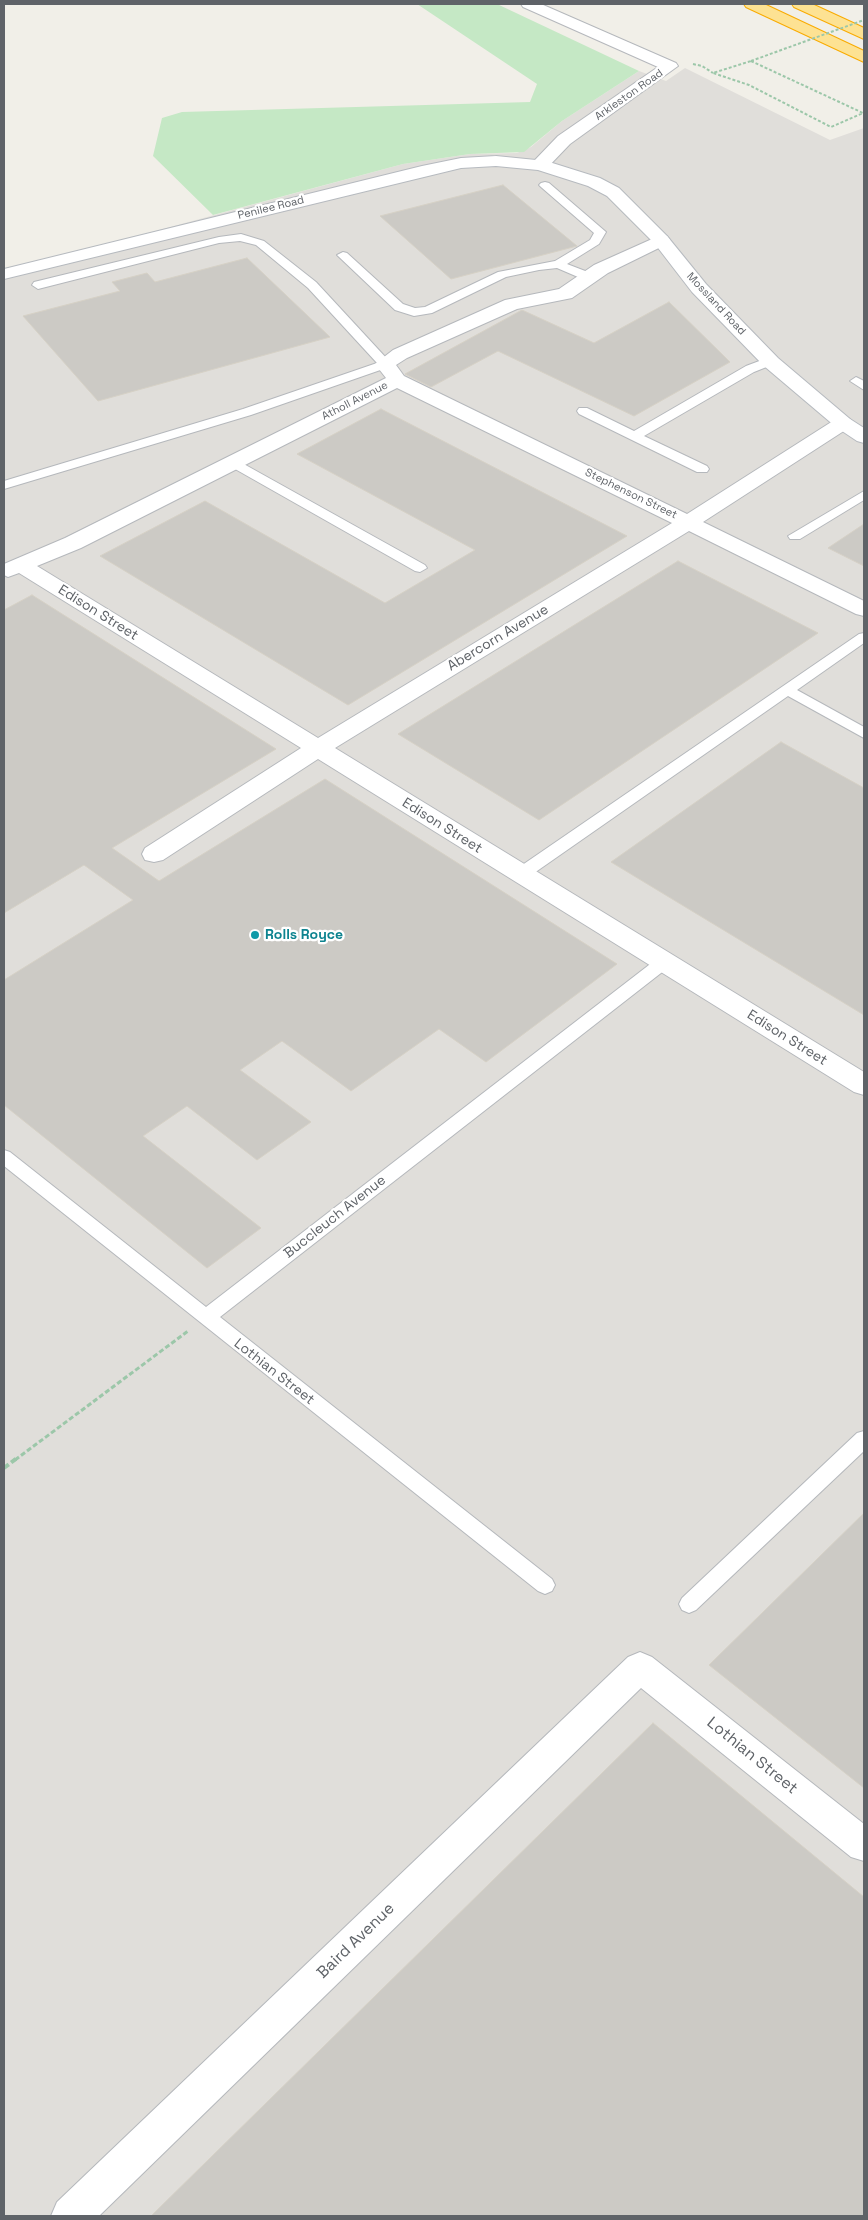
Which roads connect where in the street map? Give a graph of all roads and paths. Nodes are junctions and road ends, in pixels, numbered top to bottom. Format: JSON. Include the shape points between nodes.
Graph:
{"nodes":[{"id":1,"x":529,"y":4,"type":"edge"},
{"id":2,"x":752,"y":4,"type":"edge"},
{"id":3,"x":800,"y":4,"type":"edge"},
{"id":4,"x":864,"y":20,"type":"edge"},
{"id":5,"x":864,"y":34,"type":"edge"},
{"id":6,"x":864,"y":57,"type":"edge"},
{"id":7,"x":751,"y":61,"type":"junction"},
{"id":8,"x":670,"y":66,"type":"junction"},
{"id":9,"x":713,"y":73,"type":"junction"},
{"id":10,"x":540,"y":165,"type":"junction"},
{"id":11,"x":545,"y":185,"type":"dead end"},
{"id":12,"x":661,"y":240,"type":"junction"},
{"id":13,"x":343,"y":255,"type":"dead end"},
{"id":14,"x":558,"y":264,"type":"junction"},
{"id":15,"x":4,"y":274,"type":"edge"},
{"id":16,"x":590,"y":277,"type":"junction"},
{"id":17,"x":38,"y":285,"type":"dead end"},
{"id":18,"x":770,"y":360,"type":"junction"},
{"id":19,"x":391,"y":372,"type":"junction"},
{"id":20,"x":583,"y":411,"type":"dead end"},
{"id":21,"x":843,"y":423,"type":"junction"},
{"id":22,"x":635,"y":436,"type":"junction"},
{"id":23,"x":864,"y":437,"type":"edge"},
{"id":24,"x":233,"y":462,"type":"junction"},
{"id":25,"x":702,"y":469,"type":"dead end"},
{"id":26,"x":4,"y":485,"type":"edge"},
{"id":27,"x":864,"y":495,"type":"edge"},
{"id":28,"x":689,"y":522,"type":"junction"},
{"id":29,"x":794,"y":536,"type":"dead end"},
{"id":30,"x":13,"y":568,"type":"edge"},
{"id":31,"x":420,"y":568,"type":"dead end"},
{"id":32,"x":864,"y":609,"type":"edge"},
{"id":33,"x":864,"y":637,"type":"edge"},
{"id":34,"x":787,"y":690,"type":"junction"},
{"id":35,"x":864,"y":732,"type":"edge"},
{"id":36,"x":316,"y":749,"type":"junction"},
{"id":37,"x":154,"y":854,"type":"dead end"},
{"id":38,"x":520,"y":874,"type":"junction"},
{"id":39,"x":664,"y":962,"type":"junction"},
{"id":40,"x":864,"y":1085,"type":"edge"},
{"id":41,"x":4,"y":1157,"type":"edge"},
{"id":42,"x":205,"y":1318,"type":"junction"},
{"id":43,"x":864,"y":1439,"type":"edge"},
{"id":44,"x":4,"y":1468,"type":"edge"},
{"id":45,"x":545,"y":1585,"type":"dead end"},
{"id":46,"x":689,"y":1604,"type":"dead end"},
{"id":47,"x":640,"y":1666,"type":"joint"},
{"id":48,"x":864,"y":1845,"type":"edge"},
{"id":49,"x":71,"y":2216,"type":"edge"}],
"edges":[{"from":1,"to":8,"type":"street","name":"Arkleston Road"},
{"from":2,"to":6,"type":"highway"},
{"from":3,"to":5,"type":"highway"},
{"from":4,"to":7,"type":"path","bridge":true},
{"from":7,"to":9,"type":"path"},
{"from":7,"to":9,"type":"path","via":[[862,113],[831,127],[750,85]]},
{"from":8,"to":9,"type":"path","via":[[686,63],[702,66]]},
{"from":8,"to":10,"type":"street","name":"Arkleston Road","via":[[564,140]]},
{"from":10,"to":12,"type":"street","name":"Mossland Road","via":[[594,182],[613,192]]},
{"from":10,"to":15,"type":"street","name":"Penilee Road","via":[[496,161],[422,170]]},
{"from":11,"to":14,"type":"lane","via":[[600,232],[595,242]]},
{"from":12,"to":16,"type":"street","name":"Atholl Avenue"},
{"from":12,"to":18,"type":"street","name":"Mossland Road","via":[[699,288]]},
{"from":13,"to":14,"type":"lane","via":[[399,307],[414,312],[428,310],[502,274]]},
{"from":14,"to":16,"type":"lane"},
{"from":16,"to":19,"type":"street","name":"Atholl Avenue","via":[[565,294],[512,304],[400,354]]},
{"from":17,"to":19,"type":"lane","via":[[241,237],[260,243],[312,285]]},
{"from":18,"to":21,"type":"street","name":"Mossland Road"},
{"from":18,"to":22,"type":"lane"},
{"from":19,"to":24,"type":"street","name":"Atholl Avenue"},
{"from":19,"to":26,"type":"lane"},
{"from":19,"to":28,"type":"street","name":"Stephenson Street"},
{"from":20,"to":22,"type":"lane"},
{"from":21,"to":23,"type":"street","name":"Mossland Road"},
{"from":21,"to":28,"type":"street","name":"Abercorn Avenue"},
{"from":22,"to":25,"type":"lane"},
{"from":24,"to":30,"type":"street","name":"Atholl Avenue","via":[[73,543]]},
{"from":24,"to":31,"type":"lane"},
{"from":27,"to":29,"type":"lane"},
{"from":28,"to":32,"type":"street","name":"Stephenson Street"},
{"from":28,"to":36,"type":"street","name":"Abercorn Avenue"},
{"from":30,"to":36,"type":"street","name":"Edison Street"},
{"from":33,"to":34,"type":"lane"},
{"from":34,"to":35,"type":"lane"},
{"from":34,"to":38,"type":"lane"},
{"from":36,"to":37,"type":"street","name":"Abercorn Avenue"},
{"from":36,"to":38,"type":"street","name":"Edison Street"},
{"from":38,"to":39,"type":"street","name":"Edison Street"},
{"from":39,"to":40,"type":"street","name":"Edison Street"},
{"from":39,"to":42,"type":"lane","name":"Buccleuch Avenue"},
{"from":41,"to":42,"type":"lane","name":"Lothian Street"},
{"from":42,"to":44,"type":"path"},
{"from":42,"to":45,"type":"lane","name":"Lothian Street"},
{"from":43,"to":46,"type":"lane"},
{"from":47,"to":48,"type":"street","name":"Lothian Street"},
{"from":47,"to":49,"type":"street","name":"Baird Avenue"}]}
